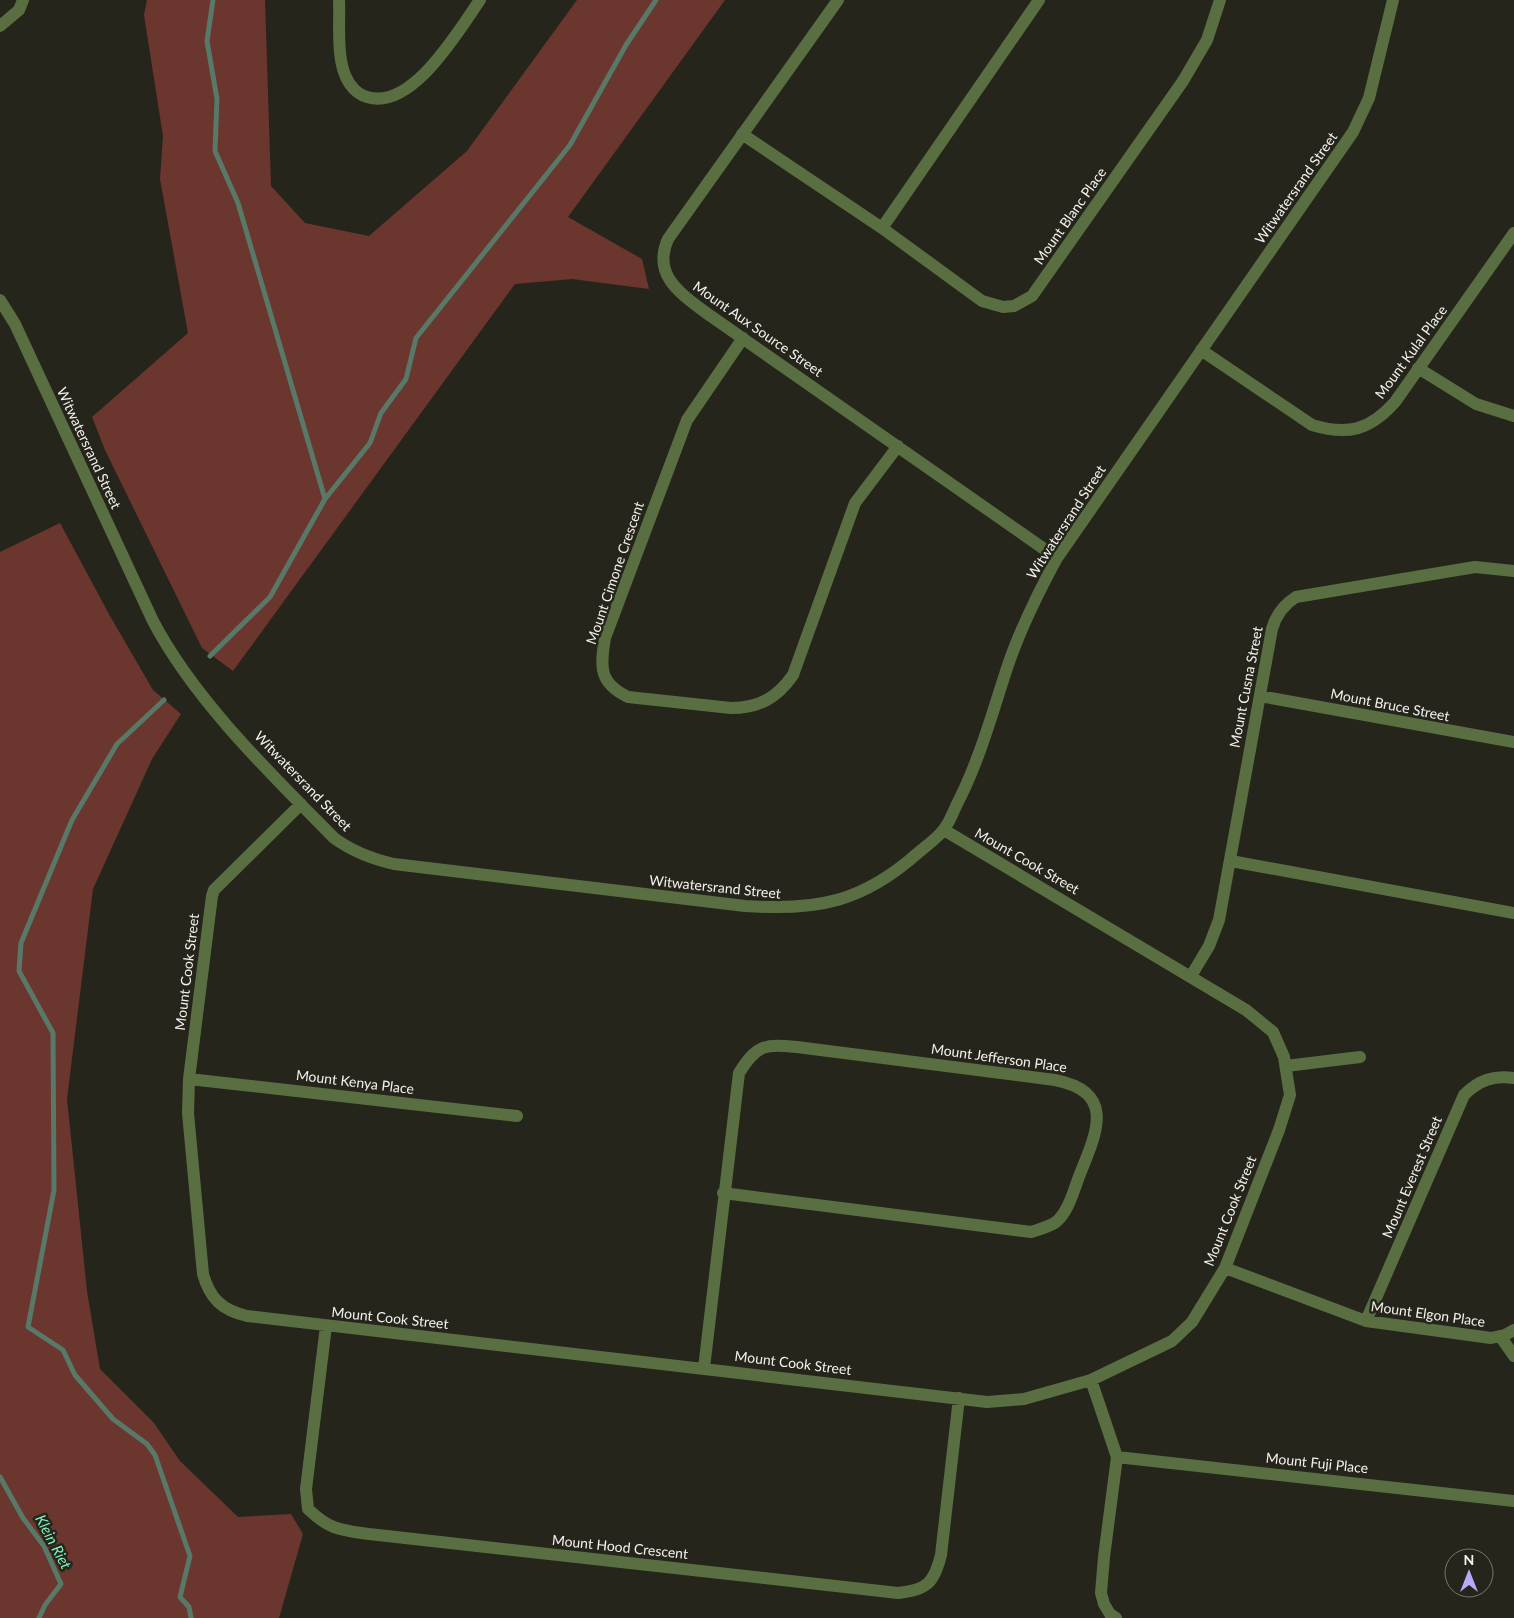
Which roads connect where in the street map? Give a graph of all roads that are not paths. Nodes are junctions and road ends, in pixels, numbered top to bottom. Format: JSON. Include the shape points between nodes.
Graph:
{"nodes":[{"id":1,"x":23,"y":0,"type":"edge"},
{"id":2,"x":339,"y":0,"type":"edge"},
{"id":3,"x":480,"y":0,"type":"edge"},
{"id":4,"x":838,"y":0,"type":"edge"},
{"id":5,"x":1039,"y":0,"type":"edge"},
{"id":6,"x":1220,"y":0,"type":"edge"},
{"id":7,"x":1393,"y":0,"type":"edge"},
{"id":8,"x":0,"y":26,"type":"edge"},
{"id":9,"x":742,"y":134,"type":"junction"},
{"id":10,"x":882,"y":228,"type":"junction"},
{"id":11,"x":1514,"y":233,"type":"edge"},
{"id":12,"x":0,"y":300,"type":"edge"},
{"id":13,"x":743,"y":338,"type":"junction"},
{"id":14,"x":1201,"y":350,"type":"junction"},
{"id":15,"x":1418,"y":368,"type":"junction"},
{"id":16,"x":1514,"y":416,"type":"edge"},
{"id":17,"x":898,"y":446,"type":"junction"},
{"id":18,"x":1057,"y":558,"type":"junction"},
{"id":19,"x":1514,"y":571,"type":"edge"},
{"id":20,"x":1260,"y":696,"type":"junction"},
{"id":21,"x":1514,"y":742,"type":"edge"},
{"id":22,"x":301,"y":804,"type":"junction"},
{"id":23,"x":944,"y":830,"type":"junction"},
{"id":24,"x":1231,"y":861,"type":"junction"},
{"id":25,"x":1514,"y":913,"type":"edge"},
{"id":26,"x":1192,"y":976,"type":"junction"},
{"id":27,"x":1360,"y":1056,"type":"dead end"},
{"id":28,"x":1286,"y":1066,"type":"junction"},
{"id":29,"x":1514,"y":1078,"type":"edge"},
{"id":30,"x":189,"y":1079,"type":"junction"},
{"id":31,"x":517,"y":1116,"type":"dead end"},
{"id":32,"x":723,"y":1193,"type":"junction"},
{"id":33,"x":1225,"y":1268,"type":"junction"},
{"id":34,"x":1366,"y":1321,"type":"junction"},
{"id":35,"x":326,"y":1326,"type":"junction"},
{"id":36,"x":1514,"y":1330,"type":"edge"},
{"id":37,"x":1500,"y":1336,"type":"junction"},
{"id":38,"x":1514,"y":1356,"type":"edge"},
{"id":39,"x":704,"y":1368,"type":"junction"},
{"id":40,"x":1091,"y":1380,"type":"junction"},
{"id":41,"x":959,"y":1398,"type":"junction"},
{"id":42,"x":1117,"y":1457,"type":"junction"},
{"id":43,"x":1514,"y":1501,"type":"edge"},
{"id":44,"x":1116,"y":1618,"type":"edge"}],
"edges":[{"from":1,"to":8,"type":"street","via":[[19,10]]},
{"from":2,"to":3,"type":"street","via":[[342,64],[347,79],[360,95],[382,99],[394,96],[415,82],[438,59]]},
{"from":4,"to":9,"type":"street","name":"Mount Aux Source Street"},
{"from":5,"to":10,"type":"street"},
{"from":6,"to":10,"type":"street","name":"Mount Blanc Place","via":[[1207,40],[1183,81],[1032,296],[1003,308],[982,301]]},
{"from":7,"to":14,"type":"street","name":"Witwatersrand Street","via":[[1370,98],[1353,132]]},
{"from":9,"to":10,"type":"street","name":"Mount Blanc Place"},
{"from":9,"to":13,"type":"street","name":"Mount Aux Source Street","via":[[679,221],[663,255],[667,277],[683,295]]},
{"from":11,"to":15,"type":"street","name":"Mount Kulal Place"},
{"from":12,"to":22,"type":"street","name":"Witwatersrand Street","via":[[15,324],[160,635],[178,664],[216,711]]},
{"from":13,"to":17,"type":"street","name":"Mount Aux Source Street"},
{"from":13,"to":17,"type":"street","name":"Mount Cimone Crescent","via":[[687,420],[605,638],[601,663],[603,673],[617,692],[628,697],[748,708],[778,692],[793,675],[856,503]]},
{"from":14,"to":15,"type":"street","name":"Mount Kulal Place","via":[[1312,425],[1331,431],[1350,431],[1382,417]]},
{"from":14,"to":18,"type":"street","name":"Witwatersrand Street"},
{"from":15,"to":16,"type":"street","via":[[1476,404]]},
{"from":17,"to":18,"type":"street","name":"Mount Aux Source Street"},
{"from":18,"to":23,"type":"street","name":"Witwatersrand Street","via":[[1035,597],[964,790]]},
{"from":19,"to":20,"type":"street","name":"Mount Cusna Street","via":[[1475,567],[1296,597],[1275,619]]},
{"from":20,"to":21,"type":"street","name":"Mount Bruce Street"},
{"from":20,"to":24,"type":"street","name":"Mount Cusna Street"},
{"from":22,"to":23,"type":"street","name":"Witwatersrand Street","via":[[334,838],[375,860],[787,909],[848,897],[874,886],[901,868]]},
{"from":22,"to":30,"type":"street","name":"Mount Cook Street","via":[[214,890]]},
{"from":23,"to":26,"type":"street","name":"Mount Cook Street"},
{"from":24,"to":25,"type":"street"},
{"from":24,"to":26,"type":"street","name":"Mount Cusna Street","via":[[1219,920]]},
{"from":26,"to":28,"type":"street","name":"Mount Cook Street","via":[[1246,1010],[1273,1032]]},
{"from":27,"to":28,"type":"street"},
{"from":28,"to":33,"type":"street","name":"Mount Cook Street","via":[[1290,1095]]},
{"from":29,"to":34,"type":"street","name":"Mount Everest Street","via":[[1489,1078],[1464,1095]]},
{"from":30,"to":31,"type":"street","name":"Mount Kenya Place"},
{"from":30,"to":35,"type":"street","name":"Mount Cook Street","via":[[188,1112],[203,1274],[213,1299],[226,1310],[247,1316]]},
{"from":32,"to":32,"type":"street","name":"Mount Jefferson Place","via":[[739,1073],[754,1053],[770,1044],[1072,1083],[1091,1098],[1098,1115],[1097,1132],[1068,1205],[1055,1223],[1031,1232]]},
{"from":32,"to":39,"type":"street","name":"Mount Jefferson Place"},
{"from":33,"to":34,"type":"street","name":"Mount Elgon Place"},
{"from":33,"to":40,"type":"street","name":"Mount Cook Street","via":[[1192,1322],[1172,1342]]},
{"from":34,"to":37,"type":"street","name":"Mount Elgon Place","via":[[1491,1338]]},
{"from":35,"to":39,"type":"street","name":"Mount Cook Street"},
{"from":35,"to":41,"type":"street","name":"Mount Hood Crescent","via":[[308,1471],[308,1509],[323,1524],[340,1530],[389,1536],[888,1592],[913,1592],[936,1576]]},
{"from":36,"to":37,"type":"street","name":"Mount Elgon Place"},
{"from":37,"to":38,"type":"street"},
{"from":39,"to":41,"type":"street","name":"Mount Cook Street"},
{"from":40,"to":41,"type":"street","name":"Mount Cook Street","via":[[1024,1399],[987,1402]]},
{"from":40,"to":42,"type":"street"},
{"from":42,"to":43,"type":"street","name":"Mount Fuji Place"},
{"from":42,"to":44,"type":"street","via":[[1101,1593],[1107,1609]]}]}
